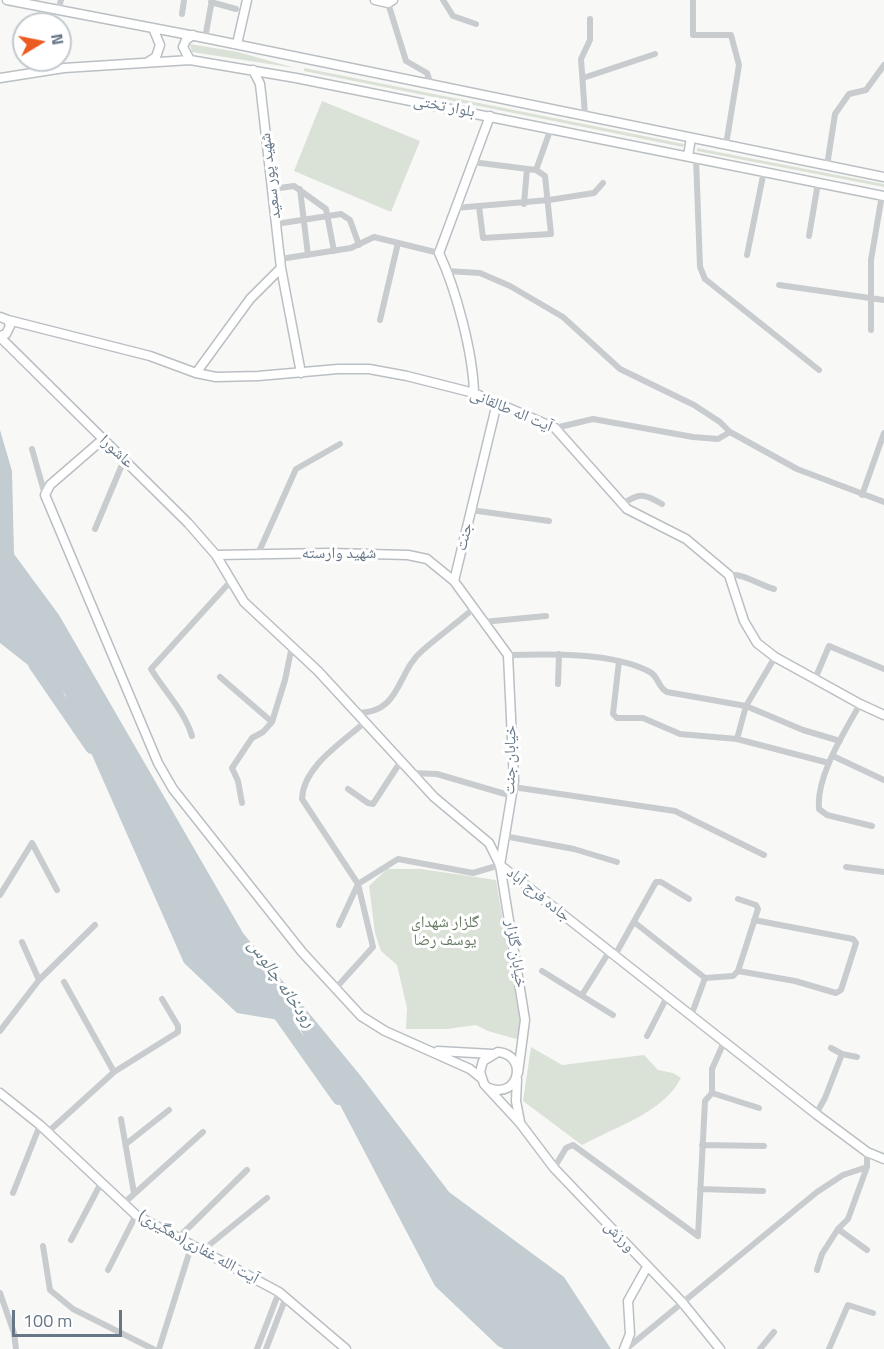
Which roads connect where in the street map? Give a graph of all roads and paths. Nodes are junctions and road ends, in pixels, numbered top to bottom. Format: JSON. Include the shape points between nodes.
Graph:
{"nodes":[{"id":1,"x":7,"y":0,"type":"edge"},
{"id":2,"x":61,"y":0,"type":"edge"},
{"id":3,"x":184,"y":0,"type":"edge"},
{"id":4,"x":247,"y":0,"type":"edge"},
{"id":5,"x":375,"y":0,"type":"edge"},
{"id":6,"x":443,"y":0,"type":"edge"},
{"id":7,"x":693,"y":0,"type":"edge"},
{"id":8,"x":212,"y":1,"type":"edge"},
{"id":9,"x":390,"y":1,"type":"edge"},
{"id":10,"x":236,"y":9,"type":"dead end"},
{"id":11,"x":58,"y":11,"type":"junction"},
{"id":12,"x":182,"y":14,"type":"dead end"},
{"id":13,"x":591,"y":19,"type":"dead end"},
{"id":14,"x":476,"y":24,"type":"dead end"},
{"id":15,"x":153,"y":28,"type":"junction"},
{"id":16,"x":193,"y":35,"type":"junction"},
{"id":17,"x":205,"y":38,"type":"junction"},
{"id":18,"x":237,"y":44,"type":"junction"},
{"id":19,"x":655,"y":54,"type":"dead end"},
{"id":20,"x":190,"y":60,"type":"junction"},
{"id":21,"x":145,"y":63,"type":"junction"},
{"id":22,"x":884,"y":65,"type":"edge"},
{"id":23,"x":253,"y":70,"type":"junction"},
{"id":24,"x":271,"y":74,"type":"junction"},
{"id":25,"x":0,"y":78,"type":"edge"},
{"id":26,"x":583,"y":78,"type":"junction"},
{"id":27,"x":260,"y":84,"type":"junction"},
{"id":28,"x":431,"y":85,"type":"junction"},
{"id":29,"x":585,"y":115,"type":"junction"},
{"id":30,"x":490,"y":116,"type":"junction"},
{"id":31,"x":551,"y":128,"type":"junction"},
{"id":32,"x":691,"y":138,"type":"junction"},
{"id":33,"x":726,"y":145,"type":"junction"},
{"id":34,"x":692,"y":157,"type":"junction"},
{"id":35,"x":472,"y":162,"type":"junction"},
{"id":36,"x":827,"y":166,"type":"junction"},
{"id":37,"x":527,"y":169,"type":"junction"},
{"id":38,"x":536,"y":170,"type":"junction"},
{"id":39,"x":764,"y":171,"type":"junction"},
{"id":40,"x":884,"y":177,"type":"edge"},
{"id":41,"x":603,"y":183,"type":"dead end"},
{"id":42,"x":818,"y":183,"type":"junction"},
{"id":43,"x":272,"y":189,"type":"junction"},
{"id":44,"x":300,"y":189,"type":"junction"},
{"id":45,"x":883,"y":195,"type":"edge"},
{"id":46,"x":549,"y":200,"type":"junction"},
{"id":47,"x":524,"y":204,"type":"junction"},
{"id":48,"x":479,"y":206,"type":"junction"},
{"id":49,"x":455,"y":208,"type":"junction"},
{"id":50,"x":330,"y":216,"type":"junction"},
{"id":51,"x":304,"y":220,"type":"junction"},
{"id":52,"x":276,"y":224,"type":"junction"},
{"id":53,"x":809,"y":236,"type":"dead end"},
{"id":54,"x":398,"y":243,"type":"junction"},
{"id":55,"x":359,"y":244,"type":"junction"},
{"id":56,"x":334,"y":251,"type":"junction"},
{"id":57,"x":439,"y":253,"type":"junction"},
{"id":58,"x":308,"y":255,"type":"junction"},
{"id":59,"x":747,"y":255,"type":"dead end"},
{"id":60,"x":280,"y":264,"type":"junction"},
{"id":61,"x":447,"y":271,"type":"junction"},
{"id":62,"x":779,"y":285,"type":"dead end"},
{"id":63,"x":871,"y":298,"type":"junction"},
{"id":64,"x":884,"y":300,"type":"edge"},
{"id":65,"x":380,"y":320,"type":"dead end"},
{"id":66,"x":4,"y":329,"type":"edge"},
{"id":67,"x":872,"y":330,"type":"dead end"},
{"id":68,"x":819,"y":370,"type":"dead end"},
{"id":69,"x":196,"y":373,"type":"junction"},
{"id":70,"x":301,"y":373,"type":"junction"},
{"id":71,"x":474,"y":393,"type":"junction"},
{"id":72,"x":497,"y":403,"type":"junction"},
{"id":73,"x":555,"y":428,"type":"junction"},
{"id":74,"x":730,"y":432,"type":"junction"},
{"id":75,"x":884,"y":433,"type":"edge"},
{"id":76,"x":102,"y":440,"type":"junction"},
{"id":77,"x":340,"y":444,"type":"dead end"},
{"id":78,"x":32,"y":449,"type":"dead end"},
{"id":79,"x":124,"y":460,"type":"junction"},
{"id":80,"x":45,"y":495,"type":"junction"},
{"id":81,"x":862,"y":495,"type":"junction"},
{"id":82,"x":884,"y":502,"type":"edge"},
{"id":83,"x":623,"y":504,"type":"junction"},
{"id":84,"x":662,"y":504,"type":"dead end"},
{"id":85,"x":471,"y":510,"type":"junction"},
{"id":86,"x":549,"y":521,"type":"dead end"},
{"id":87,"x":95,"y":530,"type":"dead end"},
{"id":88,"x":216,"y":555,"type":"junction"},
{"id":89,"x":257,"y":556,"type":"junction"},
{"id":90,"x":729,"y":575,"type":"junction"},
{"id":91,"x":454,"y":581,"type":"junction"},
{"id":92,"x":230,"y":582,"type":"junction"},
{"id":93,"x":774,"y":589,"type":"dead end"},
{"id":94,"x":474,"y":609,"type":"junction"},
{"id":95,"x":546,"y":616,"type":"dead end"},
{"id":96,"x":483,"y":622,"type":"junction"},
{"id":97,"x":292,"y":645,"type":"junction"},
{"id":98,"x":559,"y":654,"type":"junction"},
{"id":99,"x":508,"y":655,"type":"junction"},
{"id":100,"x":775,"y":657,"type":"junction"},
{"id":101,"x":620,"y":661,"type":"junction"},
{"id":102,"x":884,"y":669,"type":"edge"},
{"id":103,"x":220,"y":676,"type":"dead end"},
{"id":104,"x":814,"y":679,"type":"junction"},
{"id":105,"x":558,"y":684,"type":"dead end"},
{"id":106,"x":860,"y":704,"type":"junction"},
{"id":107,"x":746,"y":706,"type":"junction"},
{"id":108,"x":357,"y":713,"type":"junction"},
{"id":109,"x":884,"y":715,"type":"edge"},
{"id":110,"x":272,"y":722,"type":"junction"},
{"id":111,"x":365,"y":722,"type":"junction"},
{"id":112,"x":192,"y":736,"type":"dead end"},
{"id":113,"x":737,"y":739,"type":"junction"},
{"id":114,"x":840,"y":741,"type":"junction"},
{"id":115,"x":833,"y":756,"type":"junction"},
{"id":116,"x":400,"y":761,"type":"junction"},
{"id":117,"x":829,"y":763,"type":"junction"},
{"id":118,"x":411,"y":773,"type":"junction"},
{"id":119,"x":884,"y":780,"type":"edge"},
{"id":120,"x":348,"y":789,"type":"dead end"},
{"id":121,"x":512,"y":791,"type":"junction"},
{"id":122,"x":242,"y":802,"type":"dead end"},
{"id":123,"x":872,"y":826,"type":"dead end"},
{"id":124,"x":504,"y":836,"type":"junction"},
{"id":125,"x":764,"y":855,"type":"dead end"},
{"id":126,"x":617,"y":862,"type":"dead end"},
{"id":127,"x":500,"y":865,"type":"junction"},
{"id":128,"x":846,"y":867,"type":"dead end"},
{"id":129,"x":884,"y":872,"type":"edge"},
{"id":130,"x":358,"y":884,"type":"junction"},
{"id":131,"x":57,"y":890,"type":"dead end"},
{"id":132,"x":0,"y":895,"type":"edge"},
{"id":133,"x":689,"y":899,"type":"dead end"},
{"id":134,"x":738,"y":899,"type":"dead end"},
{"id":135,"x":754,"y":920,"type":"junction"},
{"id":136,"x":634,"y":921,"type":"junction"},
{"id":137,"x":95,"y":925,"type":"dead end"},
{"id":138,"x":339,"y":925,"type":"dead end"},
{"id":139,"x":22,"y":942,"type":"dead end"},
{"id":140,"x":611,"y":954,"type":"junction"},
{"id":141,"x":542,"y":970,"type":"dead end"},
{"id":142,"x":738,"y":971,"type":"junction"},
{"id":143,"x":705,"y":978,"type":"junction"},
{"id":144,"x":39,"y":980,"type":"junction"},
{"id":145,"x":64,"y":982,"type":"dead end"},
{"id":146,"x":335,"y":988,"type":"junction"},
{"id":147,"x":582,"y":995,"type":"junction"},
{"id":148,"x":667,"y":997,"type":"junction"},
{"id":149,"x":162,"y":999,"type":"dead end"},
{"id":150,"x":613,"y":1015,"type":"dead end"},
{"id":151,"x":691,"y":1016,"type":"junction"},
{"id":152,"x":0,"y":1031,"type":"edge"},
{"id":153,"x":647,"y":1036,"type":"dead end"},
{"id":154,"x":724,"y":1042,"type":"junction"},
{"id":155,"x":524,"y":1044,"type":"junction"},
{"id":156,"x":831,"y":1048,"type":"dead end"},
{"id":157,"x":431,"y":1051,"type":"junction"},
{"id":158,"x":504,"y":1053,"type":"junction"},
{"id":159,"x":492,"y":1054,"type":"junction"},
{"id":160,"x":842,"y":1054,"type":"junction"},
{"id":161,"x":857,"y":1057,"type":"dead end"},
{"id":162,"x":114,"y":1072,"type":"junction"},
{"id":163,"x":518,"y":1076,"type":"junction"},
{"id":164,"x":481,"y":1078,"type":"junction"},
{"id":165,"x":489,"y":1088,"type":"junction"},
{"id":166,"x":0,"y":1093,"type":"edge"},
{"id":167,"x":712,"y":1094,"type":"junction"},
{"id":168,"x":759,"y":1108,"type":"dead end"},
{"id":169,"x":168,"y":1110,"type":"dead end"},
{"id":170,"x":816,"y":1114,"type":"junction"},
{"id":171,"x":121,"y":1119,"type":"dead end"},
{"id":172,"x":520,"y":1123,"type":"junction"},
{"id":173,"x":40,"y":1125,"type":"junction"},
{"id":174,"x":48,"y":1132,"type":"junction"},
{"id":175,"x":203,"y":1132,"type":"dead end"},
{"id":176,"x":126,"y":1144,"type":"junction"},
{"id":177,"x":702,"y":1145,"type":"junction"},
{"id":178,"x":764,"y":1146,"type":"dead end"},
{"id":179,"x":867,"y":1152,"type":"junction"},
{"id":180,"x":884,"y":1159,"type":"edge"},
{"id":181,"x":867,"y":1167,"type":"junction"},
{"id":182,"x":554,"y":1168,"type":"junction"},
{"id":183,"x":247,"y":1170,"type":"dead end"},
{"id":184,"x":101,"y":1183,"type":"junction"},
{"id":185,"x":700,"y":1189,"type":"junction"},
{"id":186,"x":763,"y":1191,"type":"dead end"},
{"id":187,"x":13,"y":1193,"type":"dead end"},
{"id":188,"x":134,"y":1193,"type":"junction"},
{"id":189,"x":267,"y":1198,"type":"dead end"},
{"id":190,"x":123,"y":1204,"type":"junction"},
{"id":191,"x":136,"y":1215,"type":"junction"},
{"id":192,"x":838,"y":1229,"type":"junction"},
{"id":193,"x":179,"y":1237,"type":"junction"},
{"id":194,"x":71,"y":1240,"type":"dead end"},
{"id":195,"x":192,"y":1244,"type":"junction"},
{"id":196,"x":43,"y":1246,"type":"dead end"},
{"id":197,"x":203,"y":1250,"type":"junction"},
{"id":198,"x":867,"y":1251,"type":"dead end"},
{"id":199,"x":647,"y":1267,"type":"junction"},
{"id":200,"x":108,"y":1270,"type":"dead end"},
{"id":201,"x":817,"y":1270,"type":"dead end"},
{"id":202,"x":0,"y":1293,"type":"edge"},
{"id":203,"x":283,"y":1295,"type":"junction"},
{"id":204,"x":682,"y":1302,"type":"junction"},
{"id":205,"x":873,"y":1313,"type":"dead end"},
{"id":206,"x":774,"y":1332,"type":"dead end"},
{"id":207,"x":16,"y":1349,"type":"edge"},
{"id":208,"x":153,"y":1349,"type":"edge"},
{"id":209,"x":159,"y":1349,"type":"edge"},
{"id":210,"x":257,"y":1349,"type":"edge"},
{"id":211,"x":266,"y":1349,"type":"edge"},
{"id":212,"x":346,"y":1349,"type":"edge"},
{"id":213,"x":625,"y":1349,"type":"edge"},
{"id":214,"x":720,"y":1349,"type":"edge"},
{"id":215,"x":760,"y":1349,"type":"edge"},
{"id":216,"x":829,"y":1349,"type":"edge"}],
"edges":[{"from":1,"to":11,"type":"street","name":"بلوار تختی"},
{"from":2,"to":11,"type":"street"},
{"from":3,"to":12,"type":"street"},
{"from":4,"to":18,"type":"street"},
{"from":5,"to":9,"type":"street"},
{"from":6,"to":14,"type":"street","via":[[453,16]]},
{"from":7,"to":33,"type":"street","via":[[693,35],[731,36],[740,64]]},
{"from":8,"to":10,"type":"street"},
{"from":8,"to":17,"type":"street"},
{"from":9,"to":28,"type":"street","via":[[406,61],[427,73]]},
{"from":11,"to":15,"type":"street","name":"بلوار تختی"},
{"from":13,"to":26,"type":"street","via":[[590,40],[581,59]]},
{"from":15,"to":16,"type":"street","name":"بلوار تختی"},
{"from":15,"to":21,"type":"street","via":[[160,45],[156,57]]},
{"from":16,"to":17,"type":"street","name":"بلوار تختی"},
{"from":16,"to":20,"type":"street","via":[[183,47]]},
{"from":17,"to":18,"type":"street","name":"بلوار تختی"},
{"from":18,"to":28,"type":"street","name":"بلوار تختی"},
{"from":19,"to":26,"type":"street"},
{"from":20,"to":21,"type":"street","name":"بلوار تختی"},
{"from":20,"to":23,"type":"street","name":"بلوار تختی"},
{"from":21,"to":25,"type":"street","name":"بلوار تختی","via":[[64,68]]},
{"from":22,"to":36,"type":"street","via":[[866,90],[849,94],[835,114]]},
{"from":23,"to":24,"type":"street","name":"بلوار تختی"},
{"from":23,"to":27,"type":"street","name":"شهید پور سعید"},
{"from":24,"to":27,"type":"street"},
{"from":24,"to":30,"type":"street","name":"بلوار تختی"},
{"from":26,"to":29,"type":"street"},
{"from":27,"to":43,"type":"street","name":"شهید پور سعید"},
{"from":28,"to":29,"type":"street","name":"بلوار تختی"},
{"from":29,"to":32,"type":"street","name":"بلوار تختی"},
{"from":30,"to":31,"type":"street","name":"بلوار تختی"},
{"from":30,"to":35,"type":"street"},
{"from":31,"to":34,"type":"street","name":"بلوار تختی"},
{"from":31,"to":38,"type":"street"},
{"from":32,"to":33,"type":"street","name":"بلوار تختی"},
{"from":32,"to":34,"type":"street"},
{"from":33,"to":36,"type":"street","name":"بلوار تختی"},
{"from":34,"to":39,"type":"street","name":"بلوار تختی"},
{"from":34,"to":68,"type":"street","via":[[700,267],[705,279]]},
{"from":35,"to":37,"type":"street"},
{"from":35,"to":49,"type":"street"},
{"from":36,"to":40,"type":"street","name":"بلوار تختی"},
{"from":37,"to":38,"type":"street"},
{"from":37,"to":47,"type":"street"},
{"from":38,"to":46,"type":"street","via":[[545,176]]},
{"from":39,"to":42,"type":"street","name":"بلوار تختی"},
{"from":39,"to":59,"type":"street"},
{"from":41,"to":46,"type":"street","via":[[594,192]]},
{"from":42,"to":45,"type":"street","name":"بلوار تختی"},
{"from":42,"to":53,"type":"street"},
{"from":43,"to":44,"type":"street"},
{"from":43,"to":52,"type":"street","name":"شهید پور سعید"},
{"from":44,"to":50,"type":"street"},
{"from":44,"to":51,"type":"street"},
{"from":45,"to":63,"type":"street","via":[[871,260]]},
{"from":46,"to":47,"type":"street"},
{"from":46,"to":48,"type":"street","via":[[551,234],[483,238]]},
{"from":47,"to":48,"type":"street"},
{"from":48,"to":49,"type":"street"},
{"from":49,"to":57,"type":"street"},
{"from":50,"to":51,"type":"street"},
{"from":50,"to":55,"type":"street","via":[[341,214],[350,220]]},
{"from":50,"to":56,"type":"street"},
{"from":51,"to":52,"type":"street"},
{"from":51,"to":58,"type":"street"},
{"from":52,"to":60,"type":"street","name":"شهید پور سعید"},
{"from":54,"to":55,"type":"street","via":[[374,237]]},
{"from":54,"to":57,"type":"street"},
{"from":54,"to":65,"type":"street"},
{"from":55,"to":56,"type":"street"},
{"from":56,"to":58,"type":"street"},
{"from":57,"to":61,"type":"street"},
{"from":58,"to":60,"type":"street"},
{"from":60,"to":69,"type":"street"},
{"from":60,"to":70,"type":"street","name":"شهید پور سعید"},
{"from":61,"to":71,"type":"street","via":[[474,372]]},
{"from":61,"to":74,"type":"street","via":[[480,273],[510,286],[563,317],[620,369],[693,405]]},
{"from":62,"to":63,"type":"street"},
{"from":63,"to":64,"type":"street"},
{"from":63,"to":67,"type":"street"},
{"from":66,"to":69,"type":"street","name":"آیت اله طالقانی","via":[[27,325],[150,356]]},
{"from":66,"to":76,"type":"street","name":"عاشورا","via":[[13,350]]},
{"from":69,"to":70,"type":"street","name":"آیت اله طالقانی","via":[[216,377]]},
{"from":70,"to":71,"type":"street","name":"آیت اله طالقانی","via":[[369,369]]},
{"from":71,"to":72,"type":"street","name":"آیت اله طالقانی"},
{"from":72,"to":73,"type":"street","name":"آیت اله طالقانی"},
{"from":72,"to":85,"type":"street","name":"جنت"},
{"from":73,"to":74,"type":"street","via":[[593,419],[693,437],[718,439]]},
{"from":73,"to":83,"type":"street","name":"آیت اله طالقانی"},
{"from":74,"to":81,"type":"street","via":[[797,469]]},
{"from":75,"to":81,"type":"street"},
{"from":76,"to":79,"type":"street","name":"عاشورا"},
{"from":76,"to":80,"type":"street","via":[[50,485]]},
{"from":77,"to":89,"type":"street","via":[[296,470]]},
{"from":78,"to":80,"type":"street"},
{"from":79,"to":87,"type":"street"},
{"from":79,"to":88,"type":"street","name":"عاشورا"},
{"from":80,"to":146,"type":"street","via":[[158,763],[180,798]]},
{"from":81,"to":82,"type":"street"},
{"from":83,"to":84,"type":"street","via":[[635,495],[645,494]]},
{"from":83,"to":90,"type":"street","name":"آیت اله طالقانی","via":[[686,539]]},
{"from":85,"to":86,"type":"street"},
{"from":85,"to":91,"type":"street","name":"جنت"},
{"from":88,"to":89,"type":"street","name":"شهید وارسته"},
{"from":88,"to":92,"type":"street","name":"جاده فرج آباد"},
{"from":89,"to":91,"type":"street","name":"شهید وارسته","via":[[408,555],[427,559]]},
{"from":90,"to":93,"type":"street","via":[[739,574]]},
{"from":90,"to":100,"type":"street","via":[[744,621],[757,643]]},
{"from":91,"to":94,"type":"street"},
{"from":92,"to":97,"type":"street","name":"جاده فرج آباد","via":[[244,602]]},
{"from":92,"to":112,"type":"street","via":[[151,669],[173,697]]},
{"from":94,"to":96,"type":"street"},
{"from":94,"to":108,"type":"street","via":[[421,651],[389,702],[378,711]]},
{"from":95,"to":96,"type":"street"},
{"from":96,"to":99,"type":"street"},
{"from":97,"to":108,"type":"street","name":"جاده فرج آباد"},
{"from":97,"to":110,"type":"street"},
{"from":98,"to":99,"type":"street"},
{"from":98,"to":101,"type":"street"},
{"from":98,"to":105,"type":"street"},
{"from":99,"to":121,"type":"street","name":"خیابان جنت"},
{"from":100,"to":104,"type":"street"},
{"from":100,"to":107,"type":"street"},
{"from":101,"to":107,"type":"street","via":[[656,675],[667,692]]},
{"from":101,"to":113,"type":"street","via":[[613,714],[617,718],[643,718],[680,734]]},
{"from":102,"to":104,"type":"street","via":[[829,646]]},
{"from":103,"to":110,"type":"street"},
{"from":104,"to":106,"type":"street"},
{"from":106,"to":109,"type":"street"},
{"from":106,"to":114,"type":"street"},
{"from":107,"to":113,"type":"street"},
{"from":107,"to":114,"type":"street"},
{"from":108,"to":111,"type":"street","name":"جاده فرج آباد"},
{"from":110,"to":122,"type":"street","via":[[252,738],[232,768]]},
{"from":111,"to":116,"type":"street","name":"جاده فرج آباد"},
{"from":111,"to":130,"type":"street","via":[[316,766],[302,792],[302,799]]},
{"from":113,"to":117,"type":"street"},
{"from":114,"to":115,"type":"street"},
{"from":115,"to":117,"type":"street"},
{"from":115,"to":119,"type":"street"},
{"from":116,"to":118,"type":"street","name":"جاده فرج آباد"},
{"from":116,"to":120,"type":"street","via":[[373,804]]},
{"from":117,"to":123,"type":"street","via":[[819,809],[827,815]]},
{"from":118,"to":121,"type":"street","via":[[436,774]]},
{"from":118,"to":127,"type":"street","name":"جاده فرج آباد","via":[[489,843]]},
{"from":121,"to":124,"type":"street","name":"خیابان جنت"},
{"from":121,"to":125,"type":"street","via":[[675,811]]},
{"from":124,"to":126,"type":"street","via":[[574,849]]},
{"from":124,"to":127,"type":"street","name":"خیابان جنت"},
{"from":127,"to":130,"type":"street","via":[[473,873],[398,859]]},
{"from":127,"to":140,"type":"street","name":"جاده فرج آباد"},
{"from":127,"to":155,"type":"street","name":"خیابان گلزار","via":[[525,1020]]},
{"from":128,"to":129,"type":"street"},
{"from":130,"to":138,"type":"street"},
{"from":130,"to":146,"type":"street","via":[[373,947]]},
{"from":131,"to":132,"type":"street","via":[[32,843]]},
{"from":133,"to":136,"type":"street","via":[[656,882]]},
{"from":134,"to":135,"type":"street","via":[[756,905]]},
{"from":135,"to":142,"type":"street"},
{"from":135,"to":142,"type":"street","via":[[854,939],[856,943],[841,990],[836,993]]},
{"from":136,"to":140,"type":"street"},
{"from":136,"to":143,"type":"street"},
{"from":137,"to":144,"type":"street"},
{"from":139,"to":144,"type":"street"},
{"from":140,"to":147,"type":"street"},
{"from":140,"to":148,"type":"street","name":"جاده فرج آباد"},
{"from":141,"to":147,"type":"street"},
{"from":142,"to":143,"type":"street","via":[[733,976]]},
{"from":143,"to":151,"type":"street"},
{"from":144,"to":152,"type":"street"},
{"from":145,"to":162,"type":"street"},
{"from":146,"to":157,"type":"street","via":[[361,1016]]},
{"from":147,"to":150,"type":"street"},
{"from":148,"to":151,"type":"street","name":"جاده فرج آباد"},
{"from":148,"to":153,"type":"street"},
{"from":149,"to":162,"type":"street","via":[[178,1032]]},
{"from":151,"to":154,"type":"street","name":"جاده فرج آباد"},
{"from":154,"to":167,"type":"street","via":[[712,1069]]},
{"from":154,"to":170,"type":"street","name":"جاده فرج آباد"},
{"from":155,"to":158,"type":"street"},
{"from":155,"to":163,"type":"street","name":"خیابان گلزار"},
{"from":156,"to":160,"type":"street"},
{"from":157,"to":159,"type":"street"},
{"from":157,"to":164,"type":"street"},
{"from":158,"to":159,"type":"street"},
{"from":158,"to":163,"type":"street","via":[[515,1060]]},
{"from":159,"to":164,"type":"street","via":[[483,1061]]},
{"from":160,"to":161,"type":"street"},
{"from":160,"to":170,"type":"street"},
{"from":162,"to":174,"type":"street"},
{"from":163,"to":165,"type":"street","via":[[508,1089]]},
{"from":163,"to":172,"type":"street","name":"خیابان گلزار","via":[[516,1101]]},
{"from":164,"to":165,"type":"street"},
{"from":165,"to":172,"type":"street","name":"ورزش"},
{"from":166,"to":173,"type":"street","name":"آیت الله غفاری(دهگیری)"},
{"from":167,"to":168,"type":"street"},
{"from":167,"to":177,"type":"street","via":[[705,1101]]},
{"from":169,"to":176,"type":"street"},
{"from":170,"to":179,"type":"street","name":"جاده فرج آباد"},
{"from":171,"to":176,"type":"street"},
{"from":172,"to":182,"type":"street","name":"ورزش"},
{"from":173,"to":174,"type":"street","name":"آیت الله غفاری(دهگیری)"},
{"from":173,"to":187,"type":"street"},
{"from":174,"to":184,"type":"street","name":"آیت الله غفاری(دهگیری)"},
{"from":175,"to":188,"type":"street"},
{"from":176,"to":188,"type":"street"},
{"from":177,"to":178,"type":"street"},
{"from":177,"to":185,"type":"street"},
{"from":179,"to":180,"type":"street","name":"جاده فرج آباد"},
{"from":179,"to":181,"type":"street"},
{"from":181,"to":192,"type":"street","via":[[848,1219]]},
{"from":181,"to":204,"type":"street","via":[[843,1175],[817,1192]]},
{"from":182,"to":185,"type":"street","via":[[566,1148],[573,1145],[698,1236]]},
{"from":182,"to":199,"type":"street","name":"ورزش"},
{"from":183,"to":193,"type":"street"},
{"from":184,"to":190,"type":"street","name":"آیت الله غفاری(دهگیری)"},
{"from":184,"to":194,"type":"street"},
{"from":185,"to":186,"type":"street"},
{"from":188,"to":190,"type":"street"},
{"from":189,"to":197,"type":"street"},
{"from":190,"to":191,"type":"street","name":"آیت الله غفاری(دهگیری)"},
{"from":191,"to":193,"type":"street","name":"آیت الله غفاری(دهگیری)"},
{"from":191,"to":200,"type":"street"},
{"from":192,"to":198,"type":"street"},
{"from":192,"to":201,"type":"street"},
{"from":193,"to":195,"type":"street","name":"آیت الله غفاری(دهگیری)"},
{"from":195,"to":197,"type":"street","name":"آیت الله غفاری(دهگیری)"},
{"from":195,"to":209,"type":"street"},
{"from":196,"to":208,"type":"street","via":[[50,1290],[73,1309]]},
{"from":197,"to":203,"type":"street","name":"آیت الله غفاری(دهگیری)"},
{"from":199,"to":204,"type":"street","name":"ورزش"},
{"from":199,"to":213,"type":"street","via":[[628,1301],[630,1334]]},
{"from":202,"to":207,"type":"street","via":[[15,1333]]},
{"from":203,"to":210,"type":"street"},
{"from":203,"to":211,"type":"street"},
{"from":203,"to":212,"type":"street","name":"آیت الله غفاری(دهگیری)"},
{"from":204,"to":213,"type":"street"},
{"from":204,"to":214,"type":"street","name":"ورزش"},
{"from":205,"to":216,"type":"street","via":[[848,1305]]},
{"from":206,"to":215,"type":"street"}]}
